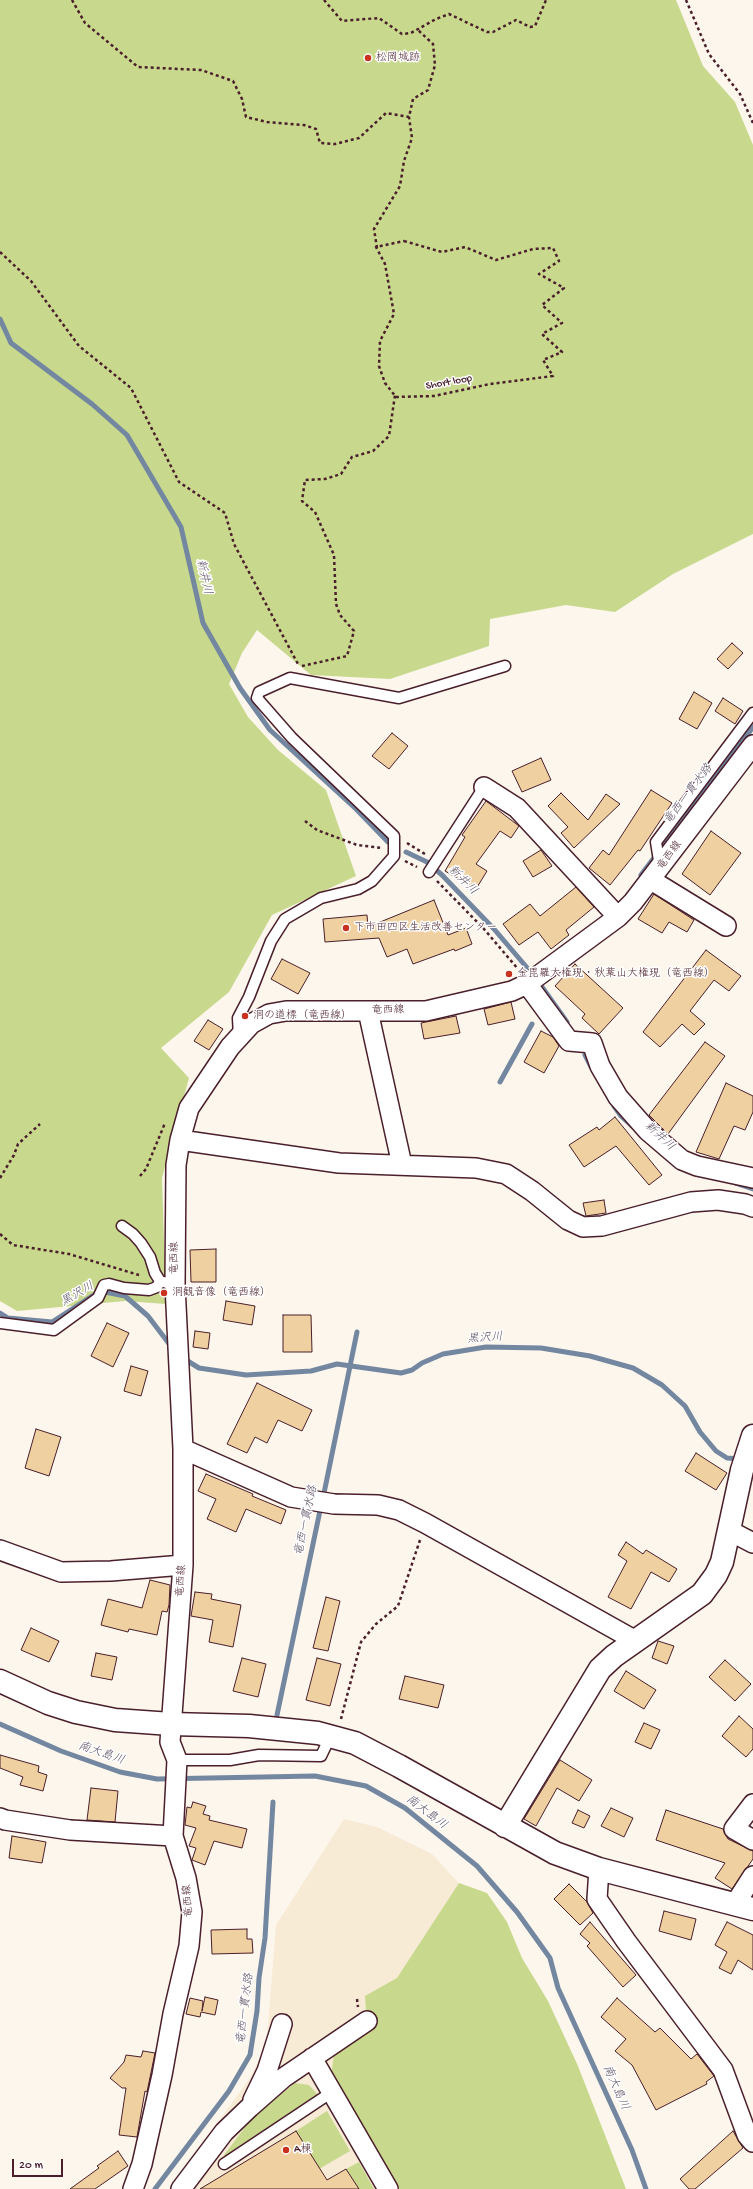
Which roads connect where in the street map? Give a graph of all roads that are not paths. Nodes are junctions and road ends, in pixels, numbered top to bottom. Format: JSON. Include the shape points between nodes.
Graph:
{"nodes":[{"id":1,"x":505,"y":666,"type":"dead end"},
{"id":2,"x":753,"y":713,"type":"edge"},
{"id":3,"x":752,"y":748,"type":"edge"},
{"id":4,"x":484,"y":787,"type":"joint"},
{"id":5,"x":433,"y":867,"type":"road end"},
{"id":6,"x":657,"y":870,"type":"junction"},
{"id":7,"x":618,"y":917,"type":"junction"},
{"id":8,"x":726,"y":926,"type":"dead end"},
{"id":9,"x":527,"y":984,"type":"junction"},
{"id":10,"x":368,"y":1011,"type":"junction"},
{"id":11,"x":239,"y":1037,"type":"junction"},
{"id":12,"x":180,"y":1140,"type":"junction"},
{"id":13,"x":402,"y":1165,"type":"junction"},
{"id":14,"x":753,"y":1178,"type":"edge"},
{"id":15,"x":753,"y":1207,"type":"edge"},
{"id":16,"x":122,"y":1226,"type":"dead end"},
{"id":17,"x":168,"y":1283,"type":"junction"},
{"id":18,"x":0,"y":1322,"type":"edge"},
{"id":19,"x":750,"y":1442,"type":"edge"},
{"id":20,"x":183,"y":1449,"type":"junction"},
{"id":21,"x":730,"y":1531,"type":"junction"},
{"id":22,"x":753,"y":1543,"type":"edge"},
{"id":23,"x":0,"y":1550,"type":"edge"},
{"id":24,"x":183,"y":1565,"type":"junction"},
{"id":25,"x":636,"y":1641,"type":"junction"},
{"id":26,"x":0,"y":1681,"type":"edge"},
{"id":27,"x":171,"y":1724,"type":"junction"},
{"id":28,"x":333,"y":1737,"type":"junction"},
{"id":29,"x":176,"y":1760,"type":"junction"},
{"id":30,"x":753,"y":1804,"type":"edge"},
{"id":31,"x":0,"y":1818,"type":"edge"},
{"id":32,"x":505,"y":1826,"type":"junction"},
{"id":33,"x":173,"y":1836,"type":"junction"},
{"id":34,"x":753,"y":1840,"type":"edge"},
{"id":35,"x":599,"y":1869,"type":"junction"},
{"id":36,"x":753,"y":1876,"type":"edge"},
{"id":37,"x":744,"y":1907,"type":"edge"},
{"id":38,"x":367,"y":2021,"type":"dead end"},
{"id":39,"x":282,"y":2024,"type":"dead end"},
{"id":40,"x":312,"y":2058,"type":"junction"},
{"id":41,"x":332,"y":2092,"type":"junction"},
{"id":42,"x":250,"y":2107,"type":"junction"},
{"id":43,"x":753,"y":2142,"type":"edge"},
{"id":44,"x":224,"y":2164,"type":"dead end"},
{"id":45,"x":133,"y":2189,"type":"edge"},
{"id":46,"x":181,"y":2189,"type":"edge"},
{"id":47,"x":388,"y":2189,"type":"edge"}],
"edges":[{"from":1,"to":11,"type":"lane","via":[[399,698],[290,678],[259,692],[257,698],[292,738],[394,836],[394,853],[372,881],[358,889],[321,898],[285,920],[271,941],[238,1018]]},
{"from":2,"to":6,"type":"lane","via":[[657,844]]},
{"from":3,"to":6,"type":"street","name":"竜西線"},
{"from":4,"to":5,"type":"lane"},
{"from":4,"to":7,"type":"street","via":[[517,808]]},
{"from":6,"to":7,"type":"street","name":"竜西線"},
{"from":6,"to":8,"type":"street"},
{"from":7,"to":9,"type":"street","name":"竜西線"},
{"from":9,"to":10,"type":"street","name":"竜西線","via":[[512,991],[426,1011]]},
{"from":9,"to":14,"type":"street","via":[[569,1042],[592,1043],[600,1066],[618,1097],[648,1131],[682,1160],[697,1166]]},
{"from":10,"to":11,"type":"street","name":"竜西線","via":[[286,1011],[269,1014],[251,1024]]},
{"from":10,"to":13,"type":"street"},
{"from":11,"to":12,"type":"street","name":"竜西線","via":[[189,1108]]},
{"from":12,"to":13,"type":"street","via":[[340,1163]]},
{"from":12,"to":17,"type":"street","name":"竜西線"},
{"from":13,"to":15,"type":"street","via":[[476,1168],[506,1174],[568,1220],[583,1227],[602,1226],[692,1202],[718,1200]]},
{"from":16,"to":17,"type":"lane","via":[[141,1243]]},
{"from":17,"to":18,"type":"lane","via":[[149,1290],[104,1285],[98,1298],[54,1330]]},
{"from":17,"to":20,"type":"street","name":"竜西線"},
{"from":19,"to":21,"type":"street"},
{"from":20,"to":24,"type":"street","name":"竜西線"},
{"from":20,"to":25,"type":"street","via":[[291,1497],[334,1504],[378,1505],[399,1510]]},
{"from":21,"to":22,"type":"street"},
{"from":21,"to":25,"type":"street","via":[[722,1562],[702,1594]]},
{"from":23,"to":24,"type":"street","via":[[61,1572]]},
{"from":24,"to":27,"type":"street","name":"竜西線"},
{"from":25,"to":32,"type":"street","via":[[614,1656],[596,1674]]},
{"from":26,"to":27,"type":"street","via":[[48,1703],[76,1712],[115,1720]]},
{"from":27,"to":28,"type":"street","via":[[249,1726],[318,1733]]},
{"from":27,"to":29,"type":"street","name":"竜西線","via":[[170,1742]]},
{"from":28,"to":29,"type":"lane","via":[[321,1756],[259,1755],[230,1760]]},
{"from":28,"to":32,"type":"street","via":[[355,1743]]},
{"from":29,"to":33,"type":"street","name":"竜西線"},
{"from":30,"to":34,"type":"street","via":[[734,1829]]},
{"from":31,"to":33,"type":"street","via":[[70,1830]]},
{"from":32,"to":35,"type":"street","via":[[556,1853]]},
{"from":33,"to":45,"type":"street","name":"竜西線","via":[[186,1878],[192,1912],[189,1946],[150,2128]]},
{"from":35,"to":37,"type":"street"},
{"from":35,"to":43,"type":"street","via":[[597,1899],[722,2070],[747,2135]]},
{"from":36,"to":37,"type":"street"},
{"from":38,"to":40,"type":"street"},
{"from":39,"to":42,"type":"street","via":[[267,2071]]},
{"from":40,"to":41,"type":"street"},
{"from":40,"to":42,"type":"street","via":[[283,2078]]},
{"from":41,"to":44,"type":"lane"},
{"from":41,"to":47,"type":"street"},
{"from":42,"to":46,"type":"street","via":[[224,2132]]}]}
